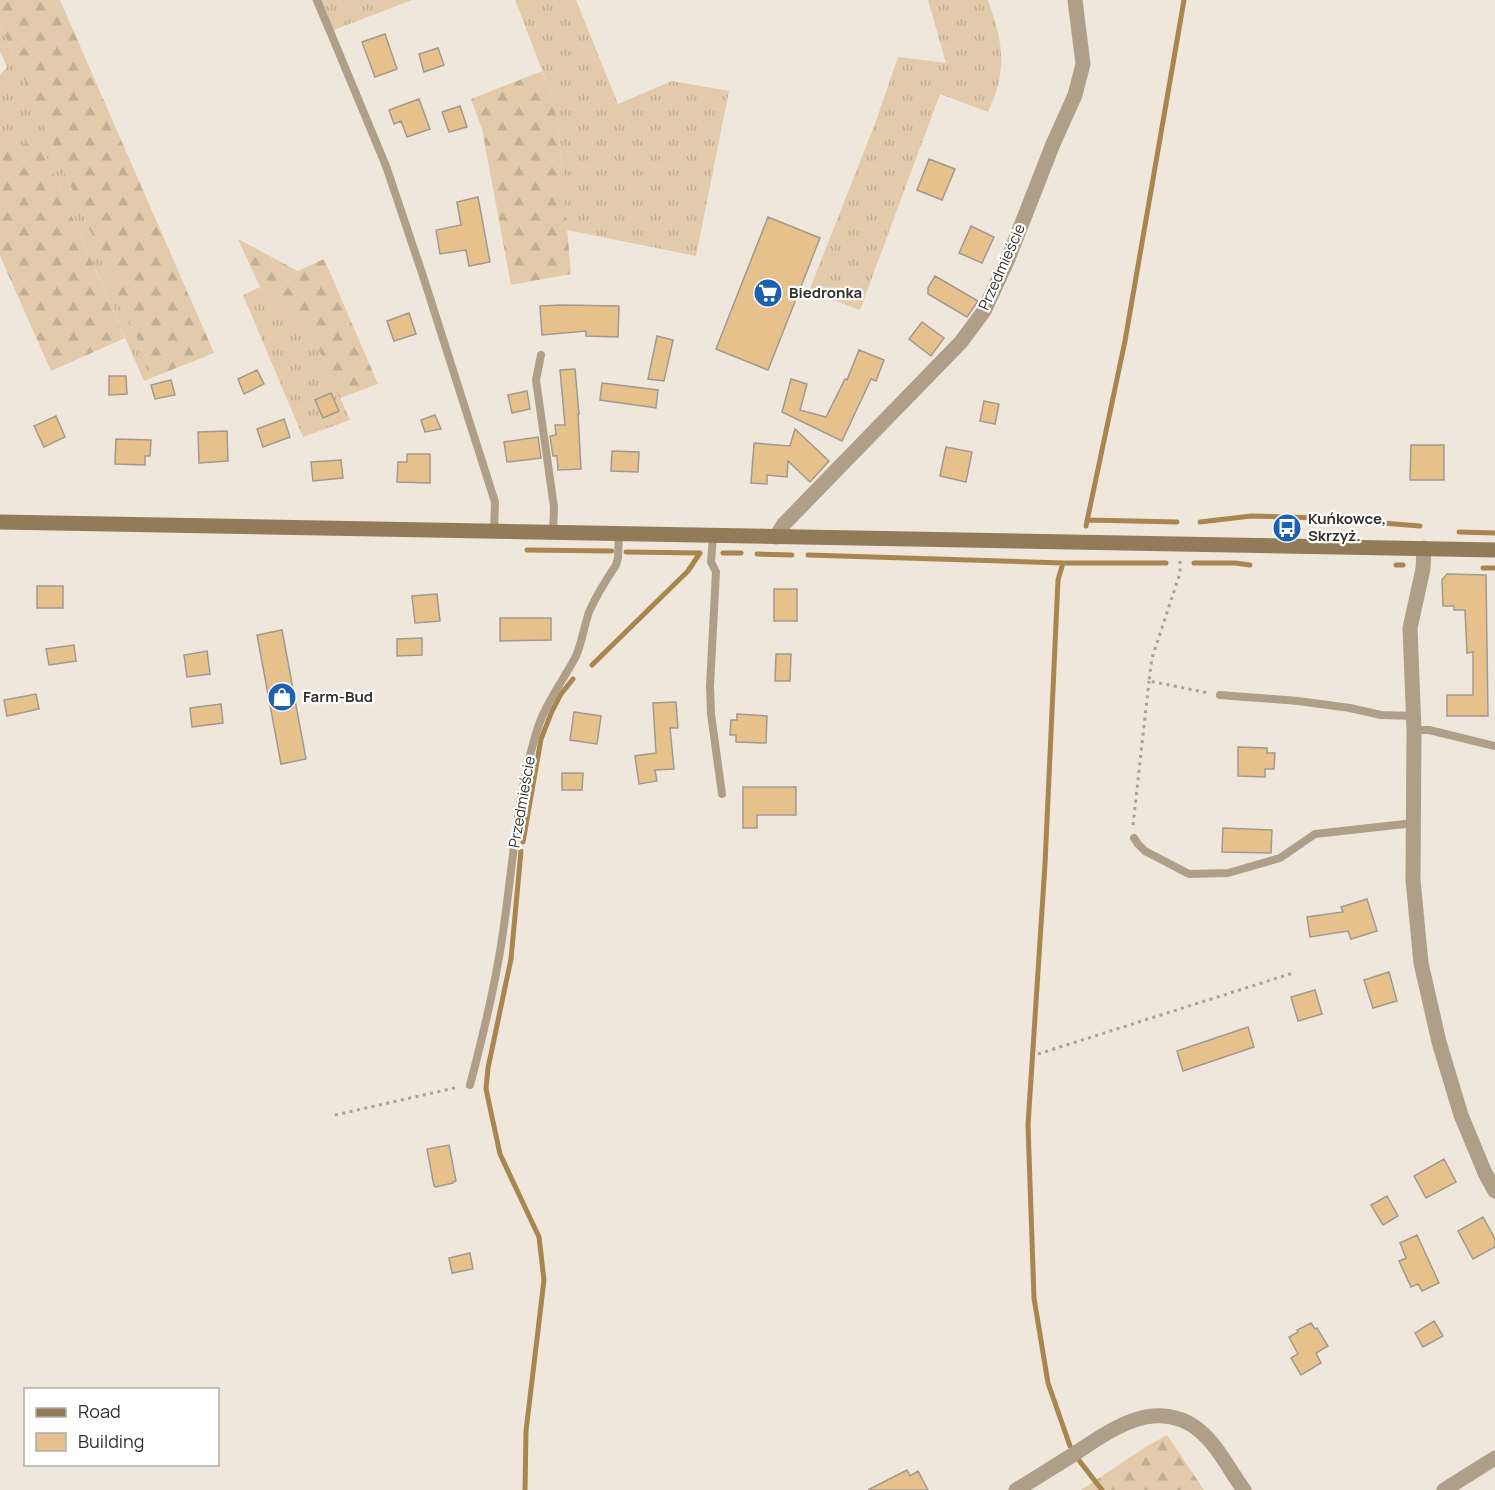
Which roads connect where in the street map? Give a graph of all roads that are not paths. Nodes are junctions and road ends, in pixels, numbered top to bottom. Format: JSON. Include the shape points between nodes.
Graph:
{"nodes":[{"id":1,"x":317,"y":0,"type":"edge"},
{"id":2,"x":1075,"y":0,"type":"edge"},
{"id":3,"x":541,"y":355,"type":"dead end"},
{"id":4,"x":0,"y":522,"type":"edge"},
{"id":5,"x":494,"y":532,"type":"junction"},
{"id":6,"x":553,"y":533,"type":"junction"},
{"id":7,"x":619,"y":534,"type":"junction"},
{"id":8,"x":713,"y":536,"type":"junction"},
{"id":9,"x":776,"y":537,"type":"junction"},
{"id":10,"x":1424,"y":548,"type":"junction"},
{"id":11,"x":1495,"y":550,"type":"edge"},
{"id":12,"x":1220,"y":695,"type":"road end"},
{"id":13,"x":1413,"y":723,"type":"junction"},
{"id":14,"x":1495,"y":746,"type":"edge"},
{"id":15,"x":722,"y":794,"type":"dead end"},
{"id":16,"x":1414,"y":823,"type":"junction"},
{"id":17,"x":1134,"y":838,"type":"road end"},
{"id":18,"x":470,"y":1085,"type":"road end"},
{"id":19,"x":1495,"y":1191,"type":"edge"},
{"id":20,"x":1495,"y":1458,"type":"edge"},
{"id":21,"x":1016,"y":1490,"type":"edge"},
{"id":22,"x":1244,"y":1490,"type":"edge"},
{"id":23,"x":1444,"y":1490,"type":"edge"}],
"edges":[{"from":1,"to":5,"type":"lane","via":[[386,166],[423,276],[495,502]]},
{"from":2,"to":9,"type":"street","name":"Przedmieście","via":[[1083,64],[1075,95],[984,311],[961,342],[784,524]]},
{"from":3,"to":6,"type":"lane","via":[[536,380],[554,507]]},
{"from":4,"to":5,"type":"main road"},
{"from":5,"to":6,"type":"main road"},
{"from":6,"to":7,"type":"main road"},
{"from":7,"to":8,"type":"main road"},
{"from":7,"to":18,"type":"lane","name":"Przedmieście","via":[[618,558],[590,610],[575,658],[535,735],[522,792],[487,1020]]},
{"from":8,"to":9,"type":"main road"},
{"from":8,"to":15,"type":"lane","via":[[711,562],[716,572],[710,686]]},
{"from":9,"to":10,"type":"main road"},
{"from":10,"to":11,"type":"main road"},
{"from":10,"to":13,"type":"street","via":[[1410,628]]},
{"from":12,"to":13,"type":"lane","via":[[1350,708]]},
{"from":13,"to":14,"type":"lane"},
{"from":13,"to":16,"type":"street"},
{"from":16,"to":17,"type":"lane","via":[[1315,834],[1280,858],[1228,873],[1189,874],[1145,851]]},
{"from":16,"to":19,"type":"street","via":[[1413,880],[1421,963],[1461,1115]]},
{"from":20,"to":23,"type":"street"},
{"from":21,"to":22,"type":"street","via":[[1101,1437],[1137,1419],[1153,1416],[1178,1419],[1202,1433]]}]}
